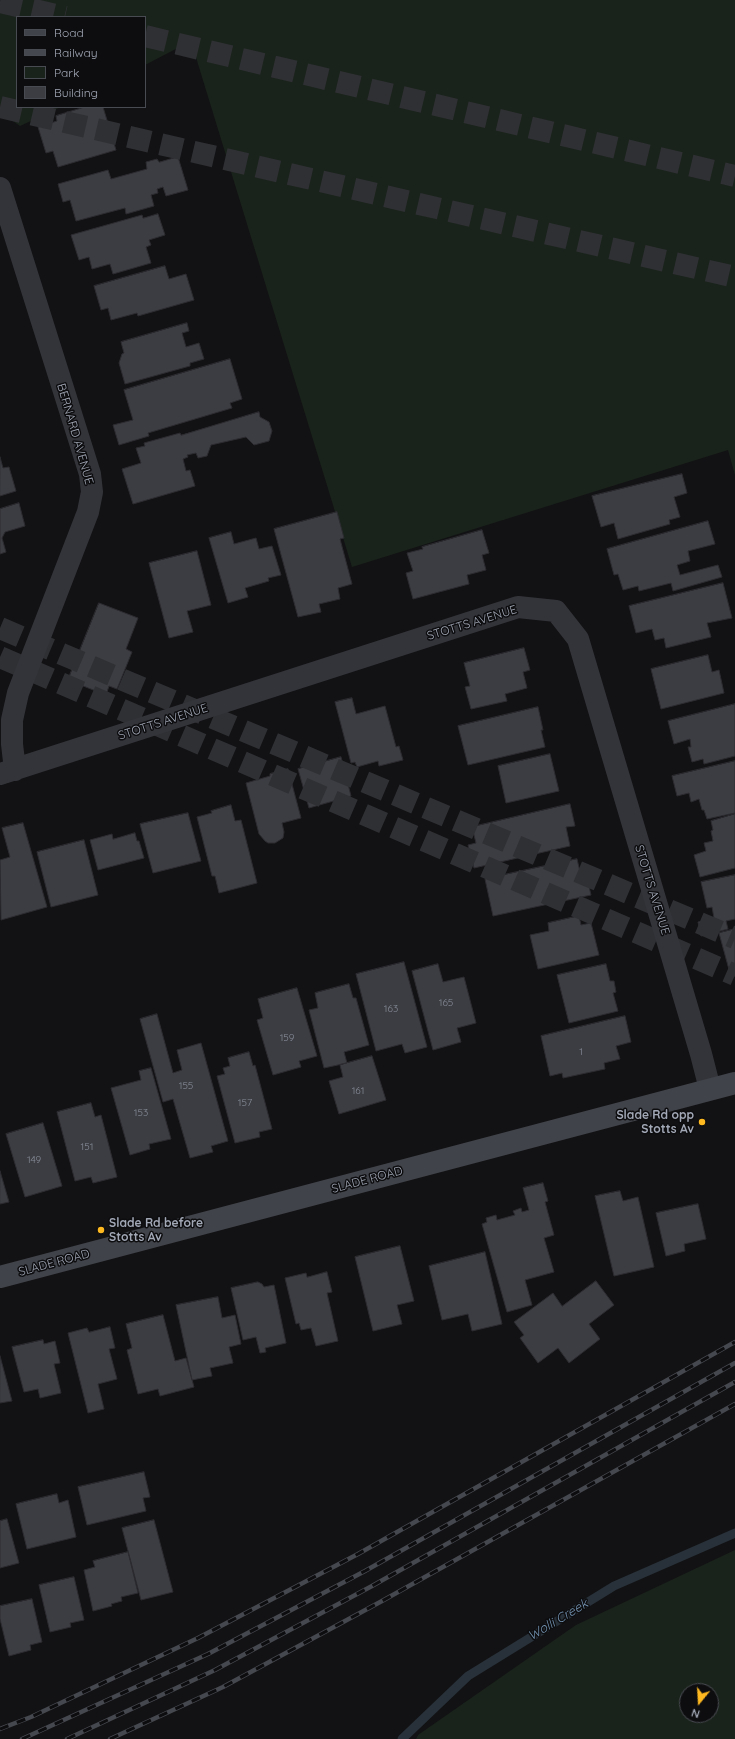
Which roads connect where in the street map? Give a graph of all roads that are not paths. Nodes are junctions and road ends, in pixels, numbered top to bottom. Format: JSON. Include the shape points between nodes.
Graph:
{"nodes":[{"id":1,"x":0,"y":188,"type":"edge"},
{"id":2,"x":7,"y":772,"type":"edge"},
{"id":3,"x":735,"y":1083,"type":"edge"},
{"id":4,"x":710,"y":1089,"type":"junction"},
{"id":5,"x":0,"y":1277,"type":"edge"}],
"edges":[{"from":1,"to":2,"type":"street","name":"BERNARD AVENUE","via":[[90,474],[92,492],[88,512],[18,693],[12,720],[12,744]]},
{"from":2,"to":4,"type":"street","name":"STOTTS AVENUE","via":[[518,607],[556,611],[578,639]]},
{"from":3,"to":4,"type":"main road","name":"SLADE ROAD"},
{"from":4,"to":5,"type":"main road","name":"SLADE ROAD"}]}
